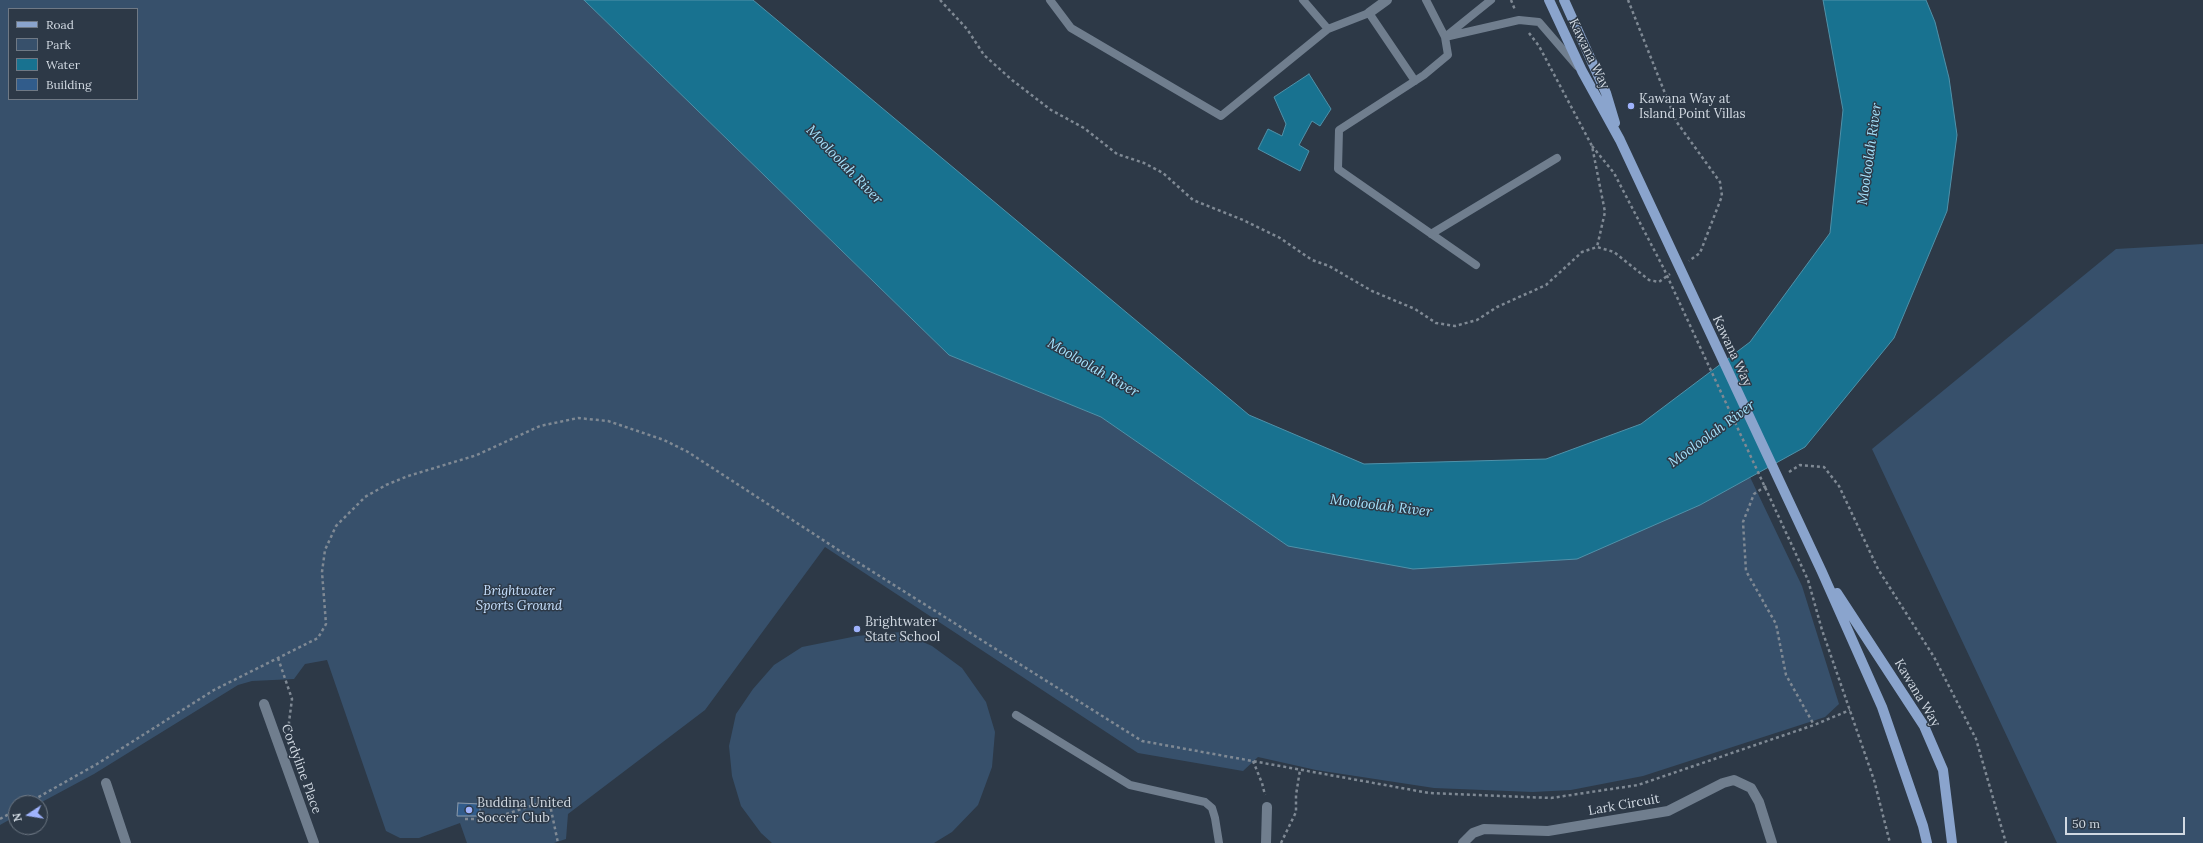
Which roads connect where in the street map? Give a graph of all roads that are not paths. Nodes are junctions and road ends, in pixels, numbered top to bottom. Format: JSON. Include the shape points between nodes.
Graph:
{"nodes":[{"id":1,"x":1050,"y":0,"type":"edge"},
{"id":2,"x":1304,"y":0,"type":"edge"},
{"id":3,"x":1387,"y":0,"type":"edge"},
{"id":4,"x":1426,"y":0,"type":"edge"},
{"id":5,"x":1491,"y":0,"type":"edge"},
{"id":6,"x":1548,"y":0,"type":"edge"},
{"id":7,"x":1564,"y":0,"type":"edge"},
{"id":8,"x":1369,"y":13,"type":"junction"},
{"id":9,"x":1328,"y":29,"type":"junction"},
{"id":10,"x":1445,"y":37,"type":"junction"},
{"id":11,"x":1582,"y":71,"type":"junction"},
{"id":12,"x":1415,"y":81,"type":"junction"},
{"id":13,"x":1620,"y":140,"type":"junction"},
{"id":14,"x":1557,"y":158,"type":"dead end"},
{"id":15,"x":1431,"y":234,"type":"junction"},
{"id":16,"x":1476,"y":265,"type":"dead end"},
{"id":17,"x":1822,"y":572,"type":"junction"},
{"id":18,"x":264,"y":704,"type":"dead end"},
{"id":19,"x":1016,"y":715,"type":"dead end"},
{"id":20,"x":106,"y":783,"type":"dead end"},
{"id":21,"x":1267,"y":807,"type":"road end"},
{"id":22,"x":126,"y":843,"type":"edge"},
{"id":23,"x":314,"y":843,"type":"edge"},
{"id":24,"x":1218,"y":843,"type":"edge"},
{"id":25,"x":1266,"y":843,"type":"edge"},
{"id":26,"x":1463,"y":843,"type":"edge"},
{"id":27,"x":1772,"y":843,"type":"edge"},
{"id":28,"x":1927,"y":843,"type":"edge"},
{"id":29,"x":1952,"y":843,"type":"edge"}],
"edges":[{"from":1,"to":9,"type":"lane","via":[[1071,28],[1221,116]]},
{"from":2,"to":9,"type":"lane"},
{"from":3,"to":8,"type":"street"},
{"from":4,"to":10,"type":"lane"},
{"from":5,"to":10,"type":"lane"},
{"from":6,"to":11,"type":"main road","name":"Kawana Way"},
{"from":7,"to":13,"type":"main road","name":"Kawana Way","via":[[1606,93]]},
{"from":8,"to":9,"type":"lane"},
{"from":8,"to":12,"type":"lane"},
{"from":10,"to":11,"type":"lane","via":[[1519,20],[1539,22]]},
{"from":10,"to":12,"type":"lane","via":[[1448,56]]},
{"from":11,"to":13,"type":"main road","name":"Kawana Way"},
{"from":12,"to":15,"type":"lane","via":[[1339,130],[1338,169]]},
{"from":13,"to":17,"type":"main road","name":"Kawana Way"},
{"from":14,"to":15,"type":"lane"},
{"from":15,"to":16,"type":"lane"},
{"from":17,"to":28,"type":"main road","name":"Kawana Way","via":[[1882,707],[1924,826]]},
{"from":17,"to":29,"type":"main road","name":"Kawana Way","via":[[1924,726],[1943,770]]},
{"from":18,"to":23,"type":"street","name":"Cordyline Place"},
{"from":19,"to":24,"type":"lane","via":[[1130,785],[1205,802],[1212,808]]},
{"from":20,"to":22,"type":"street"},
{"from":21,"to":25,"type":"street"},
{"from":26,"to":27,"type":"street","name":"Lark Circuit","via":[[1472,833],[1484,829],[1548,831],[1668,811],[1734,780],[1751,788],[1759,802]]}]}
